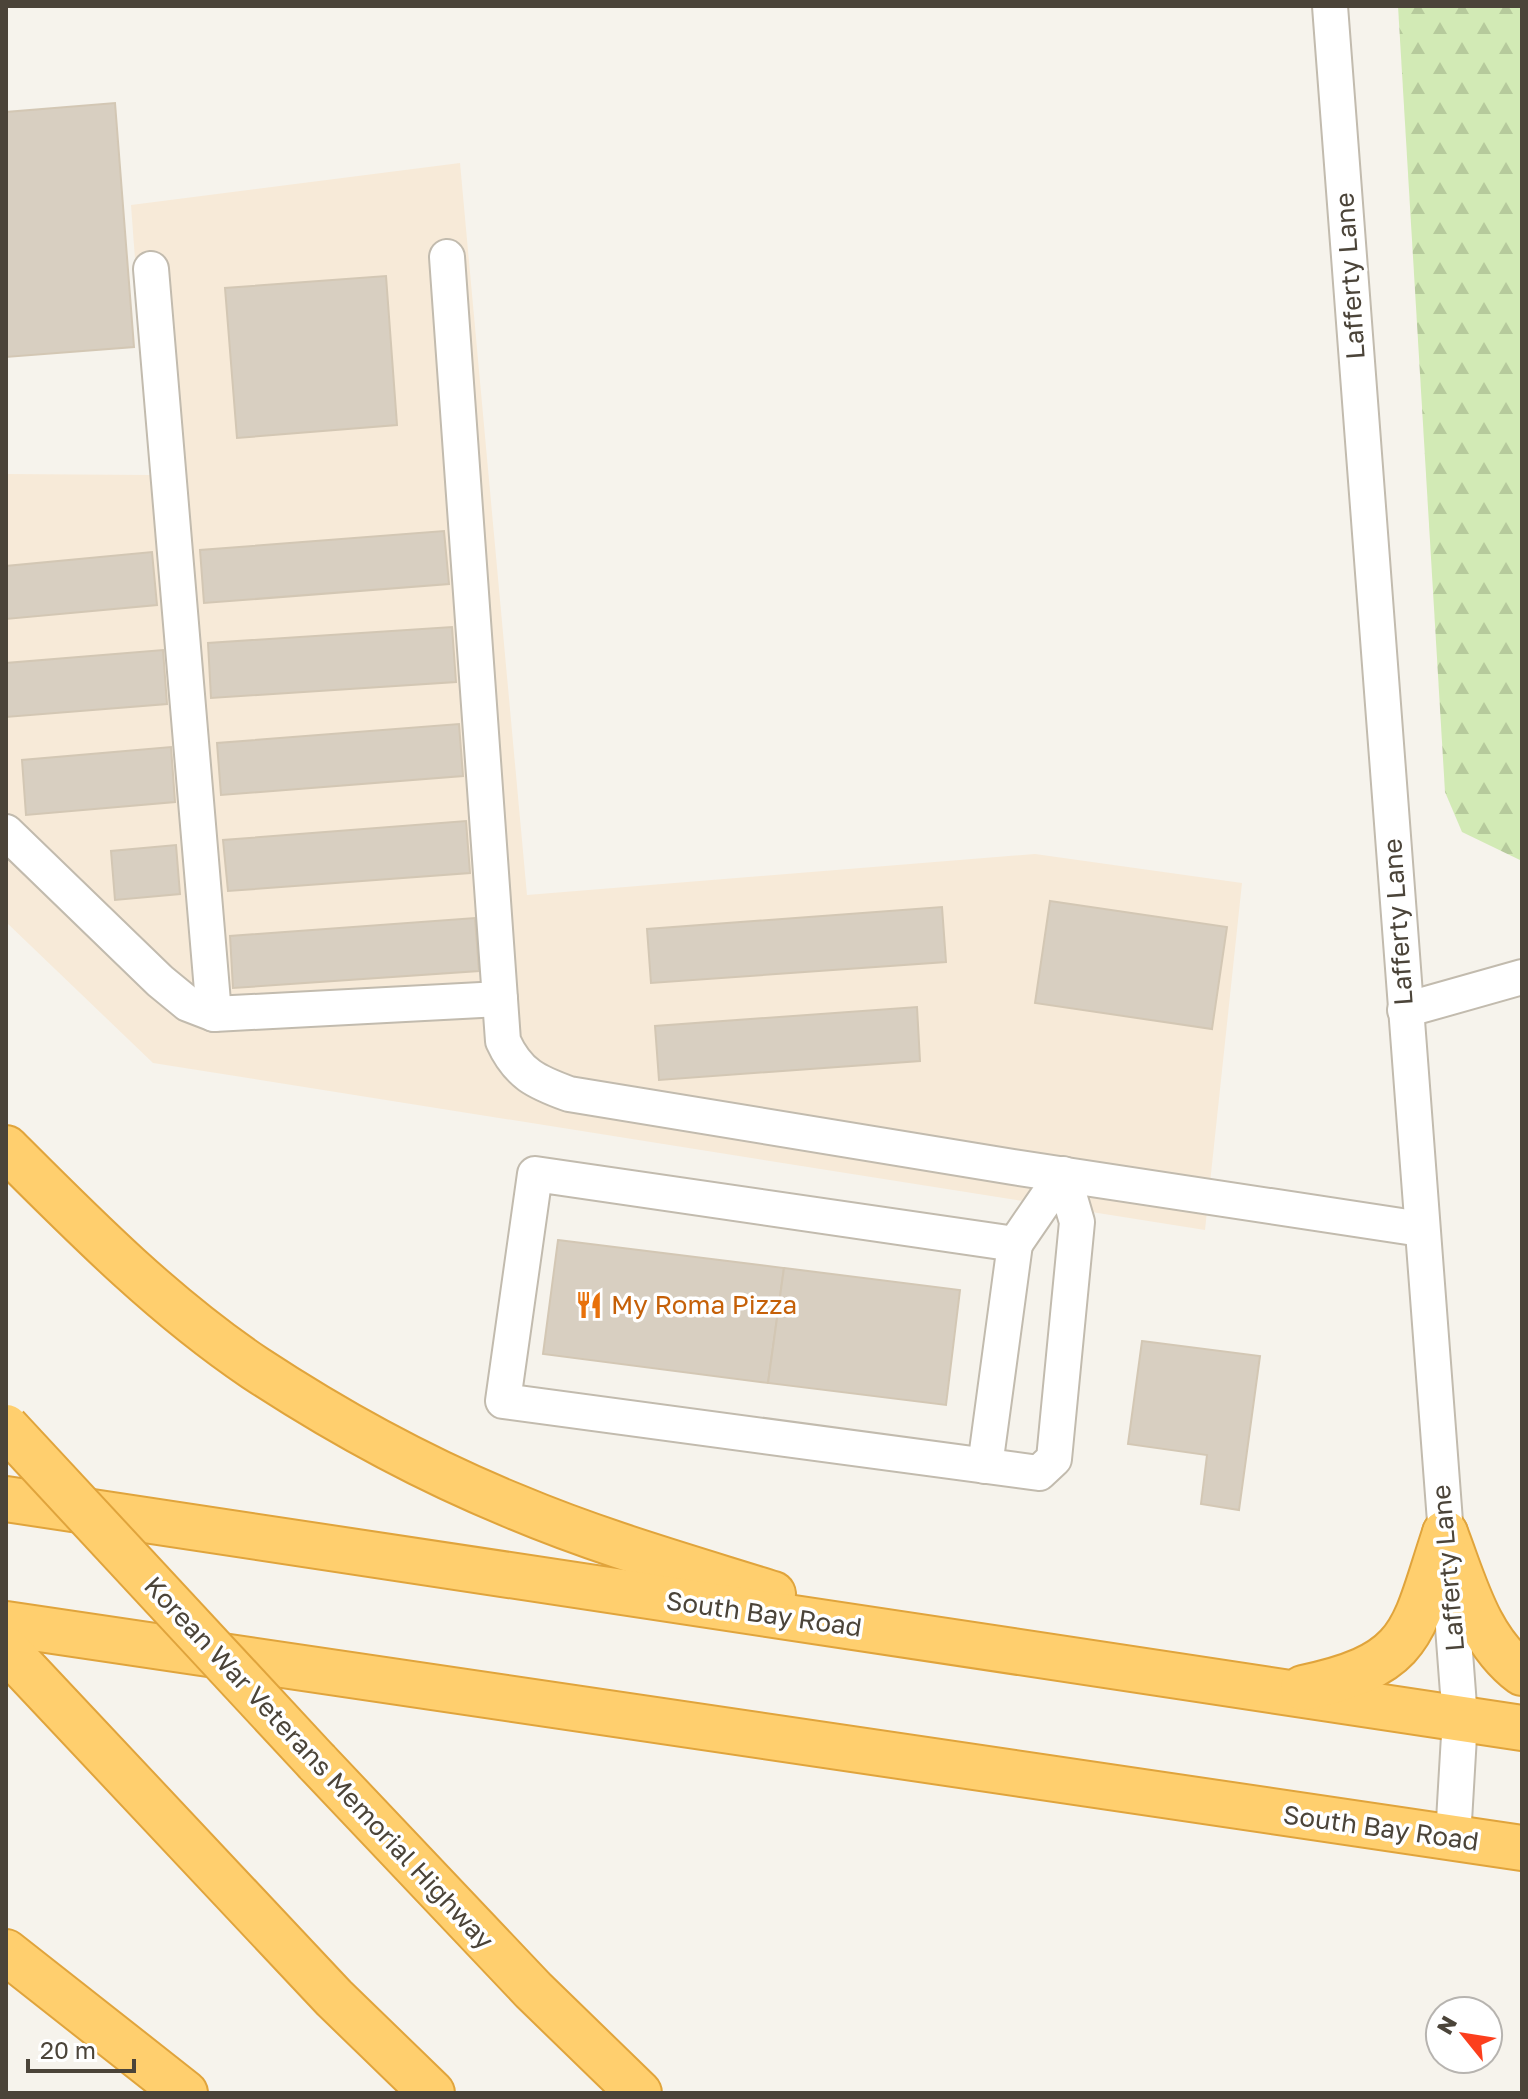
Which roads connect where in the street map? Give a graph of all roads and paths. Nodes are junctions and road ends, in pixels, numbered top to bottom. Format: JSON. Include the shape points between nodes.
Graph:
{"nodes":[{"id":1,"x":1330,"y":6,"type":"edge"},
{"id":2,"x":447,"y":257,"type":"dead end"},
{"id":3,"x":151,"y":269,"type":"dead end"},
{"id":4,"x":6,"y":832,"type":"edge"},
{"id":5,"x":1522,"y":977,"type":"edge"},
{"id":6,"x":500,"y":999,"type":"junction"},
{"id":7,"x":1405,"y":1010,"type":"junction"},
{"id":8,"x":214,"y":1014,"type":"junction"},
{"id":9,"x":6,"y":1148,"type":"edge"},
{"id":10,"x":1063,"y":1174,"type":"junction"},
{"id":11,"x":1421,"y":1229,"type":"junction"},
{"id":12,"x":1015,"y":1244,"type":"junction"},
{"id":13,"x":6,"y":1427,"type":"edge"},
{"id":14,"x":985,"y":1466,"type":"junction"},
{"id":15,"x":6,"y":1499,"type":"edge"},
{"id":16,"x":1445,"y":1533,"type":"junction"},
{"id":17,"x":6,"y":1624,"type":"edge"},
{"id":18,"x":902,"y":1634,"type":"junction"},
{"id":19,"x":6,"y":1649,"type":"edge"},
{"id":20,"x":1522,"y":1673,"type":"edge"},
{"id":21,"x":1282,"y":1692,"type":"junction"},
{"id":22,"x":1460,"y":1719,"type":"junction"},
{"id":23,"x":1522,"y":1728,"type":"edge"},
{"id":24,"x":1453,"y":1838,"type":"junction"},
{"id":25,"x":1522,"y":1848,"type":"edge"},
{"id":26,"x":6,"y":1952,"type":"edge"},
{"id":27,"x":185,"y":2093,"type":"edge"},
{"id":28,"x":432,"y":2093,"type":"edge"},
{"id":29,"x":639,"y":2093,"type":"edge"}],
"edges":[{"from":1,"to":7,"type":"street","name":"Lafferty Lane"},
{"from":2,"to":6,"type":"street"},
{"from":3,"to":8,"type":"street"},
{"from":4,"to":8,"type":"street","via":[[160,981],[188,1004]]},
{"from":5,"to":7,"type":"street"},
{"from":6,"to":8,"type":"street"},
{"from":6,"to":10,"type":"street","via":[[503,1041],[510,1057],[533,1080],[569,1094]]},
{"from":7,"to":11,"type":"street","name":"Lafferty Lane"},
{"from":9,"to":18,"type":"highway","via":[[115,1255],[188,1317],[342,1422],[516,1507],[624,1547]]},
{"from":10,"to":11,"type":"street"},
{"from":10,"to":12,"type":"street"},
{"from":10,"to":14,"type":"street","via":[[1077,1222],[1054,1459],[1039,1473]]},
{"from":11,"to":16,"type":"street","name":"Lafferty Lane"},
{"from":12,"to":14,"type":"street"},
{"from":12,"to":14,"type":"street","via":[[535,1174],[503,1401]]},
{"from":13,"to":29,"type":"highway","name":"Korean War Veterans Memorial Highway","bridge":true,"via":[[493,1949]]},
{"from":15,"to":18,"type":"highway","name":"South Bay Road"},
{"from":16,"to":20,"type":"highway","via":[[1480,1623]]},
{"from":16,"to":21,"type":"highway","via":[[1416,1620],[1391,1655],[1344,1679]]},
{"from":16,"to":22,"type":"street","name":"Lafferty Lane"},
{"from":17,"to":24,"type":"highway","name":"South Bay Road"},
{"from":18,"to":21,"type":"highway","name":"South Bay Road"},
{"from":19,"to":28,"type":"highway","via":[[334,1998]]},
{"from":21,"to":22,"type":"highway","name":"South Bay Road"},
{"from":22,"to":23,"type":"highway","name":"South Bay Road"},
{"from":22,"to":24,"type":"street","name":"Lafferty Lane"},
{"from":24,"to":25,"type":"highway","name":"South Bay Road"},
{"from":26,"to":27,"type":"highway"}]}
